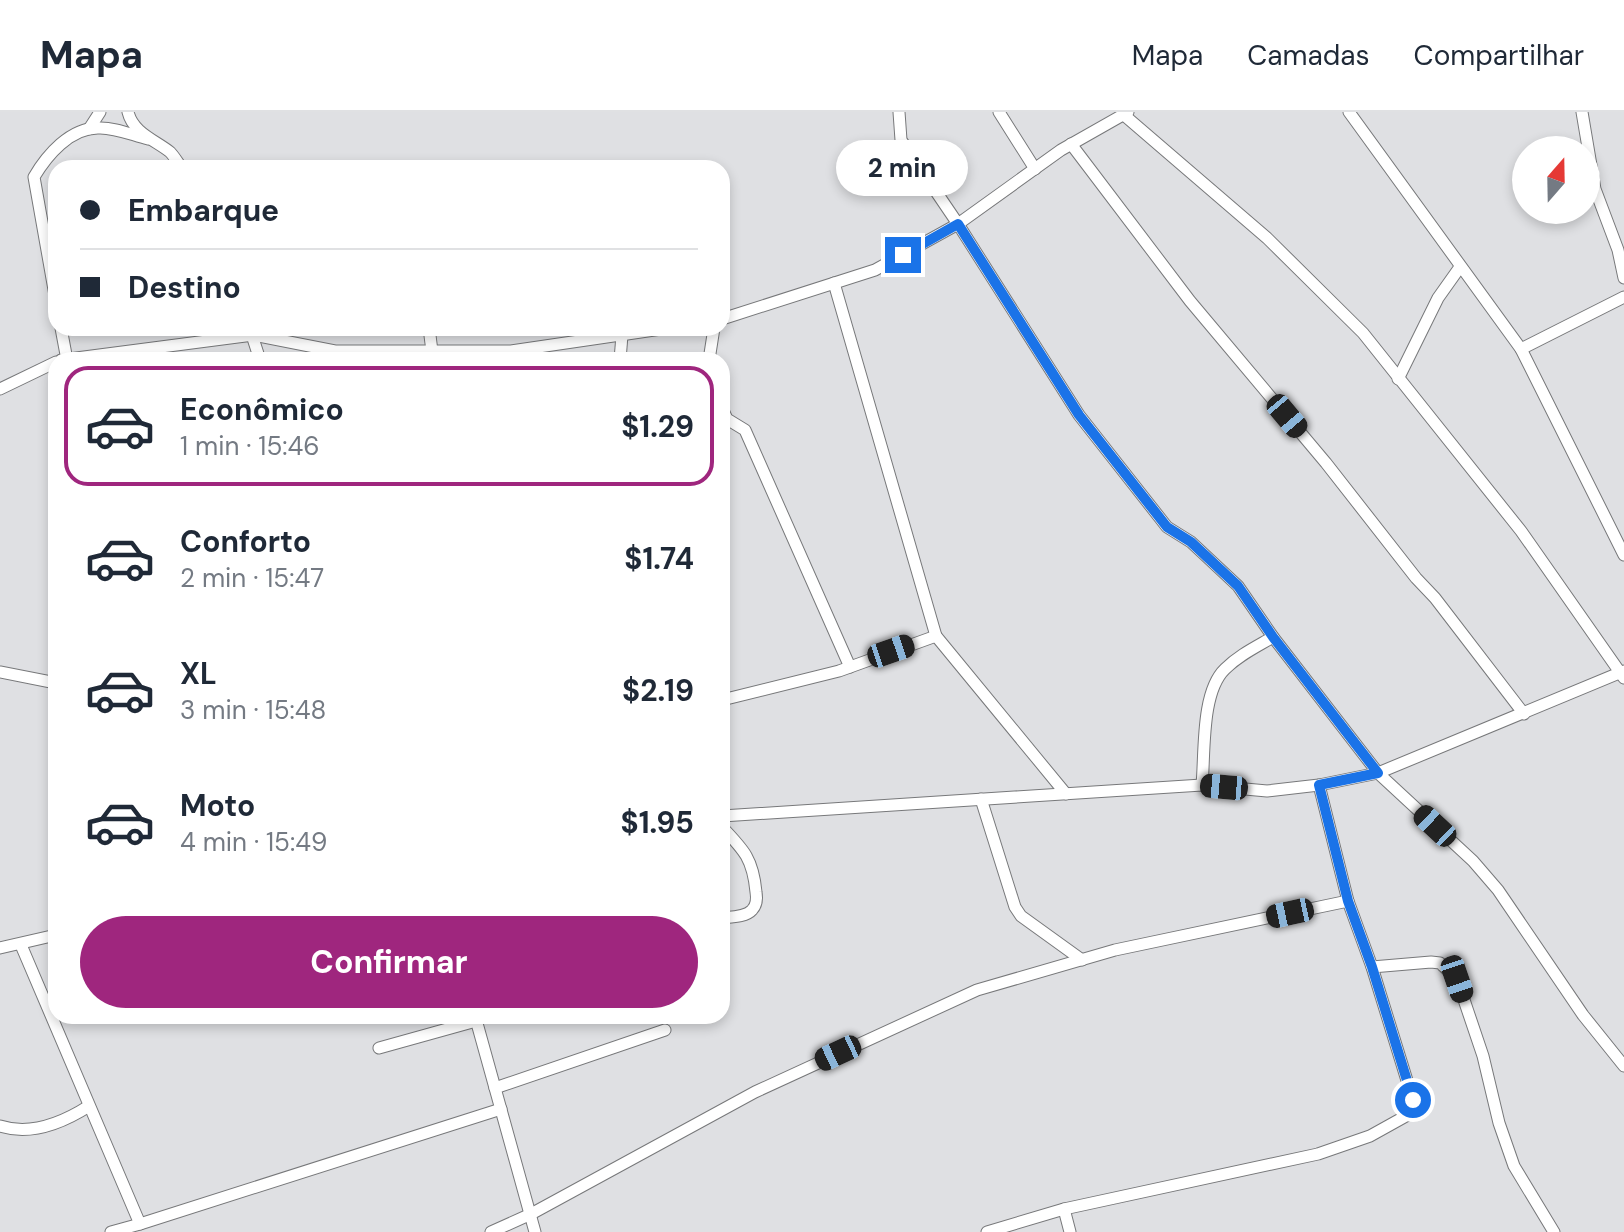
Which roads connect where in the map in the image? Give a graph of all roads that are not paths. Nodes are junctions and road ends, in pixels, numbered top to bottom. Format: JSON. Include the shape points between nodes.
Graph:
{"nodes":[{"id":1,"x":100,"y":112,"type":"edge"},
{"id":2,"x":128,"y":112,"type":"edge"},
{"id":3,"x":899,"y":112,"type":"edge"},
{"id":4,"x":999,"y":112,"type":"edge"},
{"id":5,"x":1349,"y":112,"type":"edge"},
{"id":6,"x":1582,"y":112,"type":"edge"},
{"id":7,"x":1126,"y":113,"type":"edge"},
{"id":8,"x":89,"y":129,"type":"junction"},
{"id":9,"x":148,"y":139,"type":"junction"},
{"id":10,"x":1071,"y":144,"type":"junction"},
{"id":11,"x":176,"y":160,"type":"edge"},
{"id":12,"x":1035,"y":169,"type":"junction"},
{"id":13,"x":958,"y":224,"type":"junction"},
{"id":14,"x":48,"y":256,"type":"edge"},
{"id":15,"x":1460,"y":267,"type":"junction"},
{"id":16,"x":1624,"y":278,"type":"edge"},
{"id":17,"x":834,"y":283,"type":"junction"},
{"id":18,"x":1624,"y":297,"type":"edge"},
{"id":19,"x":730,"y":316,"type":"edge"},
{"id":20,"x":219,"y":336,"type":"edge"},
{"id":21,"x":272,"y":336,"type":"edge"},
{"id":22,"x":430,"y":336,"type":"edge"},
{"id":23,"x":615,"y":336,"type":"edge"},
{"id":24,"x":1521,"y":349,"type":"junction"},
{"id":25,"x":432,"y":351,"type":"junction"},
{"id":26,"x":115,"y":352,"type":"edge"},
{"id":27,"x":48,"y":367,"type":"edge"},
{"id":28,"x":1398,"y":379,"type":"junction"},
{"id":29,"x":0,"y":389,"type":"edge"},
{"id":30,"x":730,"y":421,"type":"edge"},
{"id":31,"x":1624,"y":555,"type":"edge"},
{"id":32,"x":936,"y":636,"type":"junction"},
{"id":33,"x":1273,"y":637,"type":"junction"},
{"id":34,"x":850,"y":667,"type":"junction"},
{"id":35,"x":0,"y":672,"type":"edge"},
{"id":36,"x":1623,"y":674,"type":"edge"},
{"id":37,"x":48,"y":681,"type":"edge"},
{"id":38,"x":730,"y":698,"type":"edge"},
{"id":39,"x":1524,"y":714,"type":"junction"},
{"id":40,"x":1378,"y":773,"type":"junction"},
{"id":41,"x":1202,"y":785,"type":"junction"},
{"id":42,"x":1319,"y":785,"type":"junction"},
{"id":43,"x":1066,"y":794,"type":"junction"},
{"id":44,"x":981,"y":799,"type":"junction"},
{"id":45,"x":730,"y":815,"type":"edge"},
{"id":46,"x":730,"y":836,"type":"edge"},
{"id":47,"x":1348,"y":901,"type":"junction"},
{"id":48,"x":730,"y":916,"type":"edge"},
{"id":49,"x":48,"y":937,"type":"edge"},
{"id":50,"x":21,"y":945,"type":"junction"},
{"id":51,"x":0,"y":948,"type":"edge"},
{"id":52,"x":1082,"y":960,"type":"junction"},
{"id":53,"x":1372,"y":967,"type":"junction"},
{"id":54,"x":48,"y":1009,"type":"edge"},
{"id":55,"x":54,"y":1024,"type":"edge"},
{"id":56,"x":456,"y":1024,"type":"edge"},
{"id":57,"x":477,"y":1024,"type":"edge"},
{"id":58,"x":665,"y":1030,"type":"dead end"},
{"id":59,"x":379,"y":1048,"type":"dead end"},
{"id":60,"x":1624,"y":1066,"type":"edge"},
{"id":61,"x":495,"y":1088,"type":"junction"},
{"id":62,"x":89,"y":1106,"type":"junction"},
{"id":63,"x":501,"y":1109,"type":"junction"},
{"id":64,"x":0,"y":1126,"type":"edge"},
{"id":65,"x":1064,"y":1209,"type":"junction"},
{"id":66,"x":531,"y":1214,"type":"junction"},
{"id":67,"x":140,"y":1224,"type":"junction"},
{"id":68,"x":111,"y":1232,"type":"edge"},
{"id":69,"x":491,"y":1232,"type":"edge"},
{"id":70,"x":535,"y":1232,"type":"edge"},
{"id":71,"x":987,"y":1232,"type":"edge"},
{"id":72,"x":1070,"y":1232,"type":"edge"},
{"id":73,"x":1554,"y":1232,"type":"edge"}],
"edges":[{"from":1,"to":8,"type":"street"},
{"from":2,"to":9,"type":"street"},
{"from":3,"to":13,"type":"street","via":[[901,140]]},
{"from":4,"to":12,"type":"street"},
{"from":5,"to":15,"type":"street"},
{"from":6,"to":16,"type":"street","via":[[1595,189]]},
{"from":7,"to":10,"type":"street"},
{"from":7,"to":28,"type":"street","via":[[1267,238],[1363,333]]},
{"from":8,"to":9,"type":"street"},
{"from":8,"to":14,"type":"street","via":[[46,157],[34,177]]},
{"from":9,"to":11,"type":"street"},
{"from":10,"to":12,"type":"street"},
{"from":10,"to":39,"type":"street","via":[[1190,301]]},
{"from":12,"to":13,"type":"street"},
{"from":13,"to":17,"type":"street","via":[[875,270]]},
{"from":13,"to":33,"type":"street","via":[[1079,415],[1167,527],[1238,586]]},
{"from":15,"to":24,"type":"street"},
{"from":15,"to":28,"type":"street","via":[[1438,298]]},
{"from":17,"to":19,"type":"street"},
{"from":17,"to":32,"type":"street"},
{"from":18,"to":24,"type":"street"},
{"from":20,"to":26,"type":"street"},
{"from":21,"to":25,"type":"street","via":[[335,351]]},
{"from":22,"to":25,"type":"street"},
{"from":23,"to":25,"type":"street","via":[[511,351]]},
{"from":24,"to":31,"type":"street"},
{"from":27,"to":29,"type":"street"},
{"from":28,"to":36,"type":"street","via":[[1521,531]]},
{"from":30,"to":34,"type":"street","via":[[745,430]]},
{"from":32,"to":34,"type":"street"},
{"from":32,"to":43,"type":"street"},
{"from":33,"to":40,"type":"street"},
{"from":33,"to":41,"type":"street","via":[[1224,669],[1215,682]]},
{"from":34,"to":38,"type":"street"},
{"from":35,"to":37,"type":"street"},
{"from":36,"to":39,"type":"street"},
{"from":39,"to":40,"type":"street"},
{"from":40,"to":42,"type":"street"},
{"from":40,"to":60,"type":"street","via":[[1498,890]]},
{"from":41,"to":42,"type":"street","via":[[1267,791]]},
{"from":41,"to":43,"type":"street"},
{"from":42,"to":47,"type":"street"},
{"from":43,"to":44,"type":"street"},
{"from":44,"to":45,"type":"street"},
{"from":44,"to":52,"type":"street","via":[[1015,907]]},
{"from":46,"to":48,"type":"street","via":[[748,855],[757,898],[752,911]]},
{"from":47,"to":52,"type":"street"},
{"from":47,"to":53,"type":"street"},
{"from":49,"to":50,"type":"street"},
{"from":50,"to":51,"type":"street"},
{"from":50,"to":54,"type":"street"},
{"from":52,"to":66,"type":"street","via":[[977,990],[769,1085]]},
{"from":53,"to":65,"type":"street","via":[[1413,1100],[1406,1116],[1370,1136],[1318,1154]]},
{"from":53,"to":73,"type":"street","via":[[1440,963],[1457,979],[1514,1166]]},
{"from":55,"to":62,"type":"street"},
{"from":56,"to":59,"type":"street"},
{"from":57,"to":61,"type":"street"},
{"from":58,"to":61,"type":"street"},
{"from":61,"to":63,"type":"street"},
{"from":62,"to":64,"type":"street","via":[[67,1120],[35,1129]]},
{"from":62,"to":67,"type":"street"},
{"from":63,"to":66,"type":"street"},
{"from":63,"to":67,"type":"street"},
{"from":65,"to":71,"type":"street"},
{"from":65,"to":72,"type":"street"},
{"from":66,"to":69,"type":"street"},
{"from":66,"to":70,"type":"street"},
{"from":67,"to":68,"type":"street"}]}
